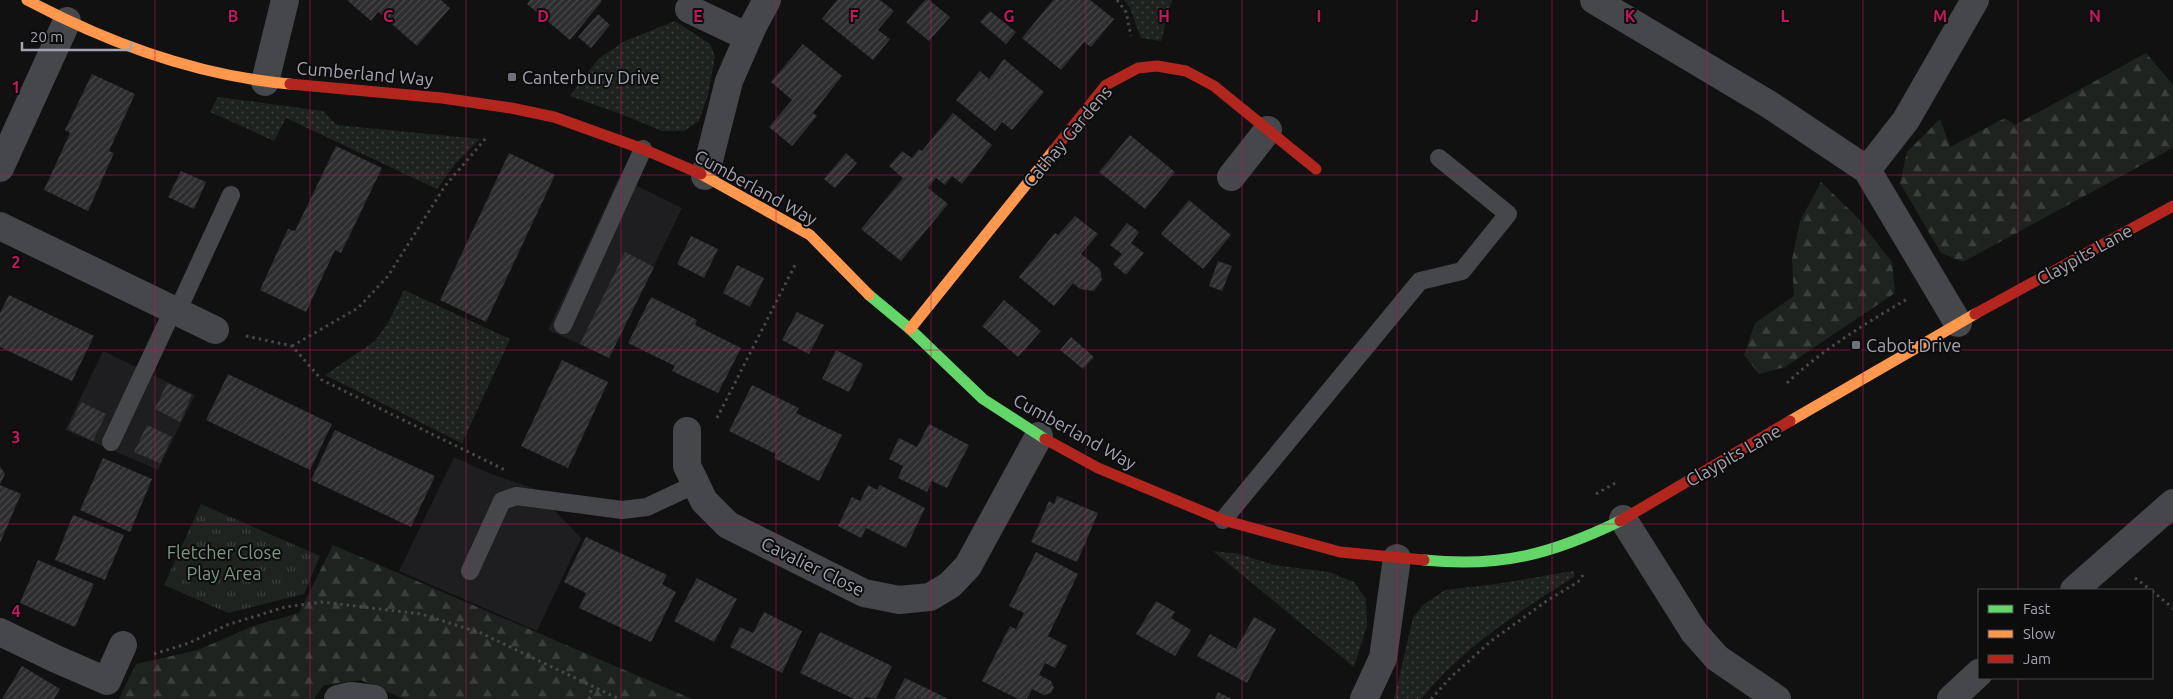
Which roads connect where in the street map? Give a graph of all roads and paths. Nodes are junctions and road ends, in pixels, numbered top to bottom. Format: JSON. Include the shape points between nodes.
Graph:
{"nodes":[{"id":1,"x":27,"y":0,"type":"edge"},
{"id":2,"x":285,"y":0,"type":"edge"},
{"id":3,"x":767,"y":0,"type":"edge"},
{"id":4,"x":1117,"y":0,"type":"edge"},
{"id":5,"x":1594,"y":0,"type":"edge"},
{"id":6,"x":1975,"y":0,"type":"edge"},
{"id":7,"x":689,"y":9,"type":"dead end"},
{"id":8,"x":67,"y":21,"type":"junction"},
{"id":9,"x":748,"y":37,"type":"junction"},
{"id":10,"x":1138,"y":68,"type":"junction"},
{"id":11,"x":265,"y":82,"type":"junction"},
{"id":12,"x":511,"y":108,"type":"junction"},
{"id":13,"x":1268,"y":130,"type":"junction"},
{"id":14,"x":643,"y":149,"type":"junction"},
{"id":15,"x":1439,"y":158,"type":"dead end"},
{"id":16,"x":0,"y":168,"type":"edge"},
{"id":17,"x":1316,"y":169,"type":"dead end"},
{"id":18,"x":1866,"y":170,"type":"junction"},
{"id":19,"x":705,"y":176,"type":"junction"},
{"id":20,"x":1231,"y":177,"type":"dead end"},
{"id":21,"x":231,"y":195,"type":"dead end"},
{"id":22,"x":2173,"y":206,"type":"edge"},
{"id":23,"x":0,"y":226,"type":"edge"},
{"id":24,"x":810,"y":235,"type":"junction"},
{"id":25,"x":175,"y":311,"type":"junction"},
{"id":26,"x":1958,"y":323,"type":"junction"},
{"id":27,"x":563,"y":325,"type":"dead end"},
{"id":28,"x":910,"y":329,"type":"junction"},
{"id":29,"x":215,"y":330,"type":"joint"},
{"id":30,"x":292,"y":346,"type":"junction"},
{"id":31,"x":716,"y":420,"type":"dead end"},
{"id":32,"x":686,"y":431,"type":"dead end"},
{"id":33,"x":1039,"y":436,"type":"junction"},
{"id":34,"x":112,"y":442,"type":"dead end"},
{"id":35,"x":507,"y":471,"type":"dead end"},
{"id":36,"x":696,"y":484,"type":"junction"},
{"id":37,"x":2173,"y":503,"type":"edge"},
{"id":38,"x":1623,"y":519,"type":"junction"},
{"id":39,"x":1223,"y":520,"type":"junction"},
{"id":40,"x":1397,"y":558,"type":"junction"},
{"id":41,"x":470,"y":571,"type":"dead end"},
{"id":42,"x":2075,"y":589,"type":"edge"},
{"id":43,"x":2153,"y":592,"type":"edge"},
{"id":44,"x":2173,"y":608,"type":"edge"},
{"id":45,"x":0,"y":632,"type":"edge"},
{"id":46,"x":123,"y":645,"type":"joint"},
{"id":47,"x":1978,"y":673,"type":"edge"},
{"id":48,"x":592,"y":686,"type":"junction"},
{"id":49,"x":338,"y":699,"type":"edge"},
{"id":50,"x":374,"y":699,"type":"edge"},
{"id":51,"x":589,"y":699,"type":"edge"},
{"id":52,"x":619,"y":699,"type":"edge"},
{"id":53,"x":1364,"y":699,"type":"edge"},
{"id":54,"x":1777,"y":699,"type":"edge"},
{"id":55,"x":1951,"y":699,"type":"edge"}],
"edges":[{"from":1,"to":8,"type":"street","name":"Cumberland Way"},
{"from":2,"to":11,"type":"street"},
{"from":3,"to":9,"type":"street"},
{"from":4,"to":10,"type":"path","via":[[1126,12]]},
{"from":5,"to":18,"type":"street","via":[[1770,105]]},
{"from":6,"to":18,"type":"street","via":[[1906,120]]},
{"from":7,"to":9,"type":"street"},
{"from":8,"to":11,"type":"street","name":"Cumberland Way","via":[[174,62]]},
{"from":8,"to":16,"type":"street"},
{"from":9,"to":19,"type":"street","via":[[729,81]]},
{"from":10,"to":13,"type":"street","name":"Cathay Gardens","via":[[1157,66],[1186,71],[1214,86]]},
{"from":10,"to":28,"type":"street","name":"Cathay Gardens","via":[[1106,85]]},
{"from":11,"to":12,"type":"street","name":"Cumberland Way","via":[[442,98]]},
{"from":12,"to":14,"type":"street","name":"Cumberland Way","via":[[554,117]]},
{"from":12,"to":30,"type":"path","via":[[445,186],[388,276],[358,308]]},
{"from":13,"to":17,"type":"street","name":"Cathay Gardens"},
{"from":13,"to":20,"type":"street"},
{"from":14,"to":19,"type":"street","name":"Cumberland Way"},
{"from":14,"to":27,"type":"lane"},
{"from":15,"to":39,"type":"lane","via":[[1508,214],[1462,271],[1420,281]]},
{"from":18,"to":26,"type":"street"},
{"from":19,"to":24,"type":"street","name":"Cumberland Way"},
{"from":21,"to":25,"type":"lane"},
{"from":22,"to":26,"type":"street","name":"Claypits Lane"},
{"from":23,"to":25,"type":"street"},
{"from":24,"to":28,"type":"street","name":"Cumberland Way","via":[[866,292]]},
{"from":24,"to":31,"type":"path"},
{"from":25,"to":29,"type":"street"},
{"from":25,"to":34,"type":"lane"},
{"from":26,"to":38,"type":"street","name":"Claypits Lane"},
{"from":28,"to":33,"type":"street","name":"Cumberland Way","via":[[983,399]]},
{"from":29,"to":30,"type":"path"},
{"from":30,"to":35,"type":"path","via":[[322,380]]},
{"from":32,"to":36,"type":"street","name":"Cavalier Close","via":[[687,466]]},
{"from":33,"to":36,"type":"street","name":"Cavalier Close","via":[[968,566],[950,586],[924,598],[899,600],[864,593],[728,525],[704,501]]},
{"from":33,"to":39,"type":"street","name":"Cumberland Way","via":[[1098,468]]},
{"from":36,"to":41,"type":"lane","via":[[647,507],[622,510],[516,496],[502,501]]},
{"from":37,"to":42,"type":"street"},
{"from":38,"to":40,"type":"street","name":"Claypits Lane","via":[[1581,540],[1518,559],[1460,564]]},
{"from":38,"to":54,"type":"street","via":[[1694,632],[1717,658]]},
{"from":39,"to":40,"type":"street","name":"Cumberland Way","via":[[1340,552]]},
{"from":40,"to":53,"type":"street","via":[[1383,658]]},
{"from":43,"to":44,"type":"path"},
{"from":45,"to":46,"type":"street","via":[[107,680]]},
{"from":46,"to":48,"type":"path","via":[[150,655],[189,644],[226,625],[285,607],[322,602],[421,614],[481,633]]},
{"from":47,"to":55,"type":"street"},
{"from":48,"to":51,"type":"path"},
{"from":48,"to":52,"type":"path"},
{"from":49,"to":50,"type":"street","via":[[351,696]]}]}
